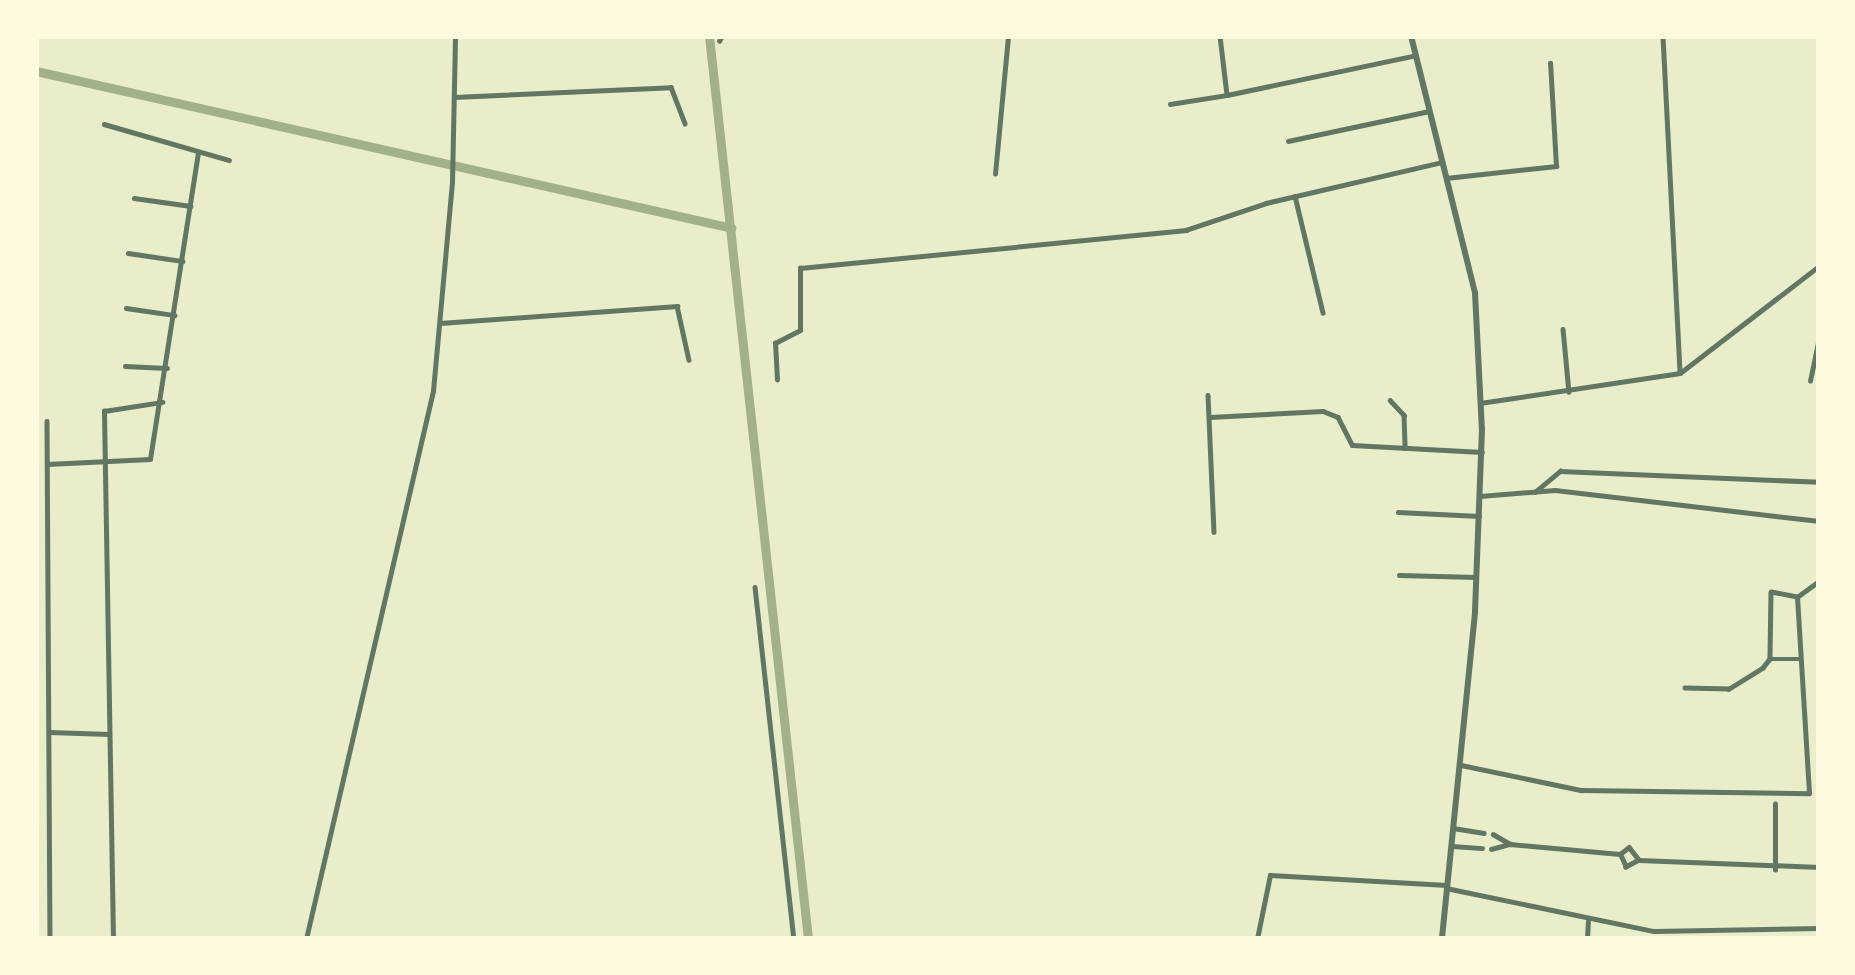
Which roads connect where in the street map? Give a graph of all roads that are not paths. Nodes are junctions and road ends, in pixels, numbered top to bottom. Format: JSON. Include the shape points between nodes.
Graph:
{"nodes":[{"id":1,"x":455,"y":36,"type":"edge"},
{"id":2,"x":1008,"y":36,"type":"edge"},
{"id":3,"x":1220,"y":36,"type":"edge"},
{"id":4,"x":1411,"y":36,"type":"edge"},
{"id":5,"x":1663,"y":36,"type":"edge"},
{"id":6,"x":1416,"y":55,"type":"junction"},
{"id":7,"x":1550,"y":63,"type":"dead end"},
{"id":8,"x":1227,"y":95,"type":"junction"},
{"id":9,"x":454,"y":97,"type":"junction"},
{"id":10,"x":1170,"y":104,"type":"dead end"},
{"id":11,"x":1430,"y":110,"type":"junction"},
{"id":12,"x":104,"y":124,"type":"dead end"},
{"id":13,"x":685,"y":124,"type":"dead end"},
{"id":14,"x":1288,"y":140,"type":"dead end"},
{"id":15,"x":198,"y":153,"type":"junction"},
{"id":16,"x":229,"y":160,"type":"dead end"},
{"id":17,"x":1442,"y":163,"type":"junction"},
{"id":18,"x":995,"y":173,"type":"dead end"},
{"id":19,"x":1446,"y":178,"type":"junction"},
{"id":20,"x":1295,"y":195,"type":"junction"},
{"id":21,"x":134,"y":198,"type":"dead end"},
{"id":22,"x":190,"y":206,"type":"junction"},
{"id":23,"x":128,"y":254,"type":"dead end"},
{"id":24,"x":182,"y":261,"type":"junction"},
{"id":25,"x":1819,"y":266,"type":"edge"},
{"id":26,"x":126,"y":308,"type":"dead end"},
{"id":27,"x":1323,"y":313,"type":"dead end"},
{"id":28,"x":175,"y":315,"type":"junction"},
{"id":29,"x":440,"y":323,"type":"junction"},
{"id":30,"x":1563,"y":329,"type":"dead end"},
{"id":31,"x":1819,"y":338,"type":"edge"},
{"id":32,"x":689,"y":360,"type":"dead end"},
{"id":33,"x":125,"y":366,"type":"dead end"},
{"id":34,"x":167,"y":368,"type":"junction"},
{"id":35,"x":1680,"y":373,"type":"junction"},
{"id":36,"x":778,"y":380,"type":"dead end"},
{"id":37,"x":1810,"y":381,"type":"dead end"},
{"id":38,"x":1569,"y":392,"type":"junction"},
{"id":39,"x":1208,"y":395,"type":"dead end"},
{"id":40,"x":1390,"y":400,"type":"dead end"},
{"id":41,"x":162,"y":402,"type":"junction"},
{"id":42,"x":1480,"y":403,"type":"junction"},
{"id":43,"x":1210,"y":417,"type":"junction"},
{"id":44,"x":47,"y":421,"type":"dead end"},
{"id":45,"x":1405,"y":448,"type":"junction"},
{"id":46,"x":1482,"y":452,"type":"junction"},
{"id":47,"x":106,"y":463,"type":"junction"},
{"id":48,"x":46,"y":464,"type":"junction"},
{"id":49,"x":1819,"y":482,"type":"edge"},
{"id":50,"x":1535,"y":492,"type":"junction"},
{"id":51,"x":1480,"y":496,"type":"junction"},
{"id":52,"x":1397,"y":512,"type":"dead end"},
{"id":53,"x":1479,"y":516,"type":"junction"},
{"id":54,"x":1819,"y":520,"type":"edge"},
{"id":55,"x":1214,"y":532,"type":"dead end"},
{"id":56,"x":1399,"y":575,"type":"dead end"},
{"id":57,"x":1476,"y":577,"type":"junction"},
{"id":58,"x":1819,"y":580,"type":"edge"},
{"id":59,"x":36,"y":586,"type":"edge"},
{"id":60,"x":51,"y":586,"type":"junction"},
{"id":61,"x":755,"y":587,"type":"dead end"},
{"id":62,"x":1797,"y":597,"type":"junction"},
{"id":63,"x":1770,"y":659,"type":"junction"},
{"id":64,"x":1801,"y":659,"type":"junction"},
{"id":65,"x":1684,"y":688,"type":"dead end"},
{"id":66,"x":49,"y":732,"type":"junction"},
{"id":67,"x":112,"y":734,"type":"junction"},
{"id":68,"x":36,"y":743,"type":"edge"},
{"id":69,"x":50,"y":743,"type":"junction"},
{"id":70,"x":1810,"y":755,"type":"junction"},
{"id":71,"x":1819,"y":755,"type":"edge"},
{"id":72,"x":1459,"y":765,"type":"junction"},
{"id":73,"x":1809,"y":793,"type":"junction"},
{"id":74,"x":1819,"y":793,"type":"edge"},
{"id":75,"x":36,"y":796,"type":"edge"},
{"id":76,"x":50,"y":796,"type":"junction"},
{"id":77,"x":1775,"y":804,"type":"dead end"},
{"id":78,"x":1453,"y":828,"type":"junction"},
{"id":79,"x":1484,"y":833,"type":"dead end"},
{"id":80,"x":1493,"y":834,"type":"dead end"},
{"id":81,"x":1510,"y":844,"type":"junction"},
{"id":82,"x":1451,"y":846,"type":"junction"},
{"id":83,"x":1482,"y":848,"type":"dead end"},
{"id":84,"x":1491,"y":849,"type":"dead end"},
{"id":85,"x":1620,"y":854,"type":"junction"},
{"id":86,"x":36,"y":855,"type":"edge"},
{"id":87,"x":50,"y":855,"type":"junction"},
{"id":88,"x":1639,"y":860,"type":"junction"},
{"id":89,"x":1819,"y":867,"type":"edge"},
{"id":90,"x":1775,"y":869,"type":"junction"},
{"id":91,"x":1446,"y":886,"type":"junction"},
{"id":92,"x":36,"y":907,"type":"edge"},
{"id":93,"x":50,"y":907,"type":"junction"},
{"id":94,"x":1588,"y":922,"type":"junction"},
{"id":95,"x":1819,"y":928,"type":"edge"},
{"id":96,"x":1728,"y":937,"type":"edge"},
{"id":97,"x":50,"y":939,"type":"edge"},
{"id":98,"x":113,"y":939,"type":"edge"},
{"id":99,"x":306,"y":939,"type":"edge"},
{"id":100,"x":794,"y":939,"type":"edge"},
{"id":101,"x":1256,"y":939,"type":"edge"},
{"id":102,"x":1442,"y":939,"type":"edge"},
{"id":103,"x":1586,"y":939,"type":"edge"}],
"edges":[{"from":1,"to":9,"type":"street"},
{"from":2,"to":18,"type":"street"},
{"from":3,"to":8,"type":"street"},
{"from":4,"to":6,"type":"street"},
{"from":5,"to":35,"type":"street"},
{"from":6,"to":8,"type":"street"},
{"from":6,"to":11,"type":"street"},
{"from":7,"to":19,"type":"street","via":[[1556,166]]},
{"from":8,"to":10,"type":"street"},
{"from":9,"to":13,"type":"street","via":[[671,87]]},
{"from":9,"to":29,"type":"street"},
{"from":11,"to":14,"type":"street"},
{"from":11,"to":17,"type":"street"},
{"from":12,"to":15,"type":"street"},
{"from":15,"to":16,"type":"street"},
{"from":15,"to":22,"type":"street"},
{"from":17,"to":19,"type":"street"},
{"from":17,"to":20,"type":"street"},
{"from":19,"to":42,"type":"street","via":[[1475,292]]},
{"from":20,"to":27,"type":"street"},
{"from":20,"to":36,"type":"street","via":[[1186,230],[800,268],[801,324],[775,344]]},
{"from":21,"to":22,"type":"street"},
{"from":22,"to":24,"type":"street"},
{"from":23,"to":24,"type":"street"},
{"from":24,"to":28,"type":"street"},
{"from":25,"to":35,"type":"street"},
{"from":26,"to":28,"type":"street"},
{"from":28,"to":34,"type":"street"},
{"from":29,"to":32,"type":"street","via":[[677,306]]},
{"from":29,"to":99,"type":"street","via":[[433,392]]},
{"from":30,"to":38,"type":"street"},
{"from":31,"to":37,"type":"street"},
{"from":33,"to":34,"type":"street"},
{"from":34,"to":41,"type":"street"},
{"from":35,"to":38,"type":"street"},
{"from":38,"to":42,"type":"street"},
{"from":39,"to":43,"type":"street"},
{"from":40,"to":45,"type":"street","via":[[1404,415]]},
{"from":41,"to":47,"type":"street","via":[[150,460]]},
{"from":41,"to":47,"type":"street","via":[[105,408]]},
{"from":42,"to":46,"type":"street"},
{"from":43,"to":45,"type":"street","via":[[1323,411],[1342,421],[1349,444]]},
{"from":43,"to":55,"type":"street"},
{"from":44,"to":48,"type":"street"},
{"from":45,"to":46,"type":"street"},
{"from":46,"to":51,"type":"street"},
{"from":47,"to":48,"type":"street"},
{"from":47,"to":67,"type":"street"},
{"from":48,"to":60,"type":"street"},
{"from":49,"to":50,"type":"street","via":[[1560,471]]},
{"from":50,"to":51,"type":"street"},
{"from":50,"to":54,"type":"street"},
{"from":51,"to":53,"type":"street"},
{"from":52,"to":53,"type":"street"},
{"from":53,"to":57,"type":"street"},
{"from":56,"to":57,"type":"street"},
{"from":57,"to":72,"type":"street"},
{"from":58,"to":62,"type":"street"},
{"from":59,"to":60,"type":"street"},
{"from":60,"to":66,"type":"street"},
{"from":61,"to":100,"type":"street"},
{"from":62,"to":63,"type":"street","via":[[1771,592]]},
{"from":62,"to":64,"type":"street"},
{"from":63,"to":64,"type":"street"},
{"from":63,"to":65,"type":"street","via":[[1729,689]]},
{"from":64,"to":70,"type":"street"},
{"from":66,"to":67,"type":"street"},
{"from":66,"to":69,"type":"street"},
{"from":67,"to":98,"type":"street"},
{"from":68,"to":69,"type":"street"},
{"from":69,"to":76,"type":"street"},
{"from":70,"to":71,"type":"street"},
{"from":70,"to":73,"type":"street"},
{"from":72,"to":73,"type":"street","via":[[1581,790]]},
{"from":72,"to":78,"type":"street"},
{"from":73,"to":74,"type":"street"},
{"from":75,"to":76,"type":"street"},
{"from":76,"to":87,"type":"street"},
{"from":77,"to":90,"type":"street"},
{"from":78,"to":79,"type":"street"},
{"from":78,"to":82,"type":"street"},
{"from":80,"to":81,"type":"street"},
{"from":81,"to":84,"type":"street"},
{"from":81,"to":85,"type":"street"},
{"from":82,"to":83,"type":"street"},
{"from":82,"to":91,"type":"street"},
{"from":85,"to":88,"type":"street","via":[[1635,849]]},
{"from":85,"to":88,"type":"street","via":[[1626,867]]},
{"from":86,"to":87,"type":"street"},
{"from":87,"to":93,"type":"street"},
{"from":88,"to":90,"type":"street"},
{"from":89,"to":90,"type":"street"},
{"from":91,"to":94,"type":"street"},
{"from":91,"to":101,"type":"street","via":[[1270,875]]},
{"from":91,"to":102,"type":"street"},
{"from":92,"to":93,"type":"street"},
{"from":93,"to":97,"type":"street"},
{"from":94,"to":96,"type":"street"},
{"from":94,"to":103,"type":"street"},
{"from":95,"to":96,"type":"street"}]}
